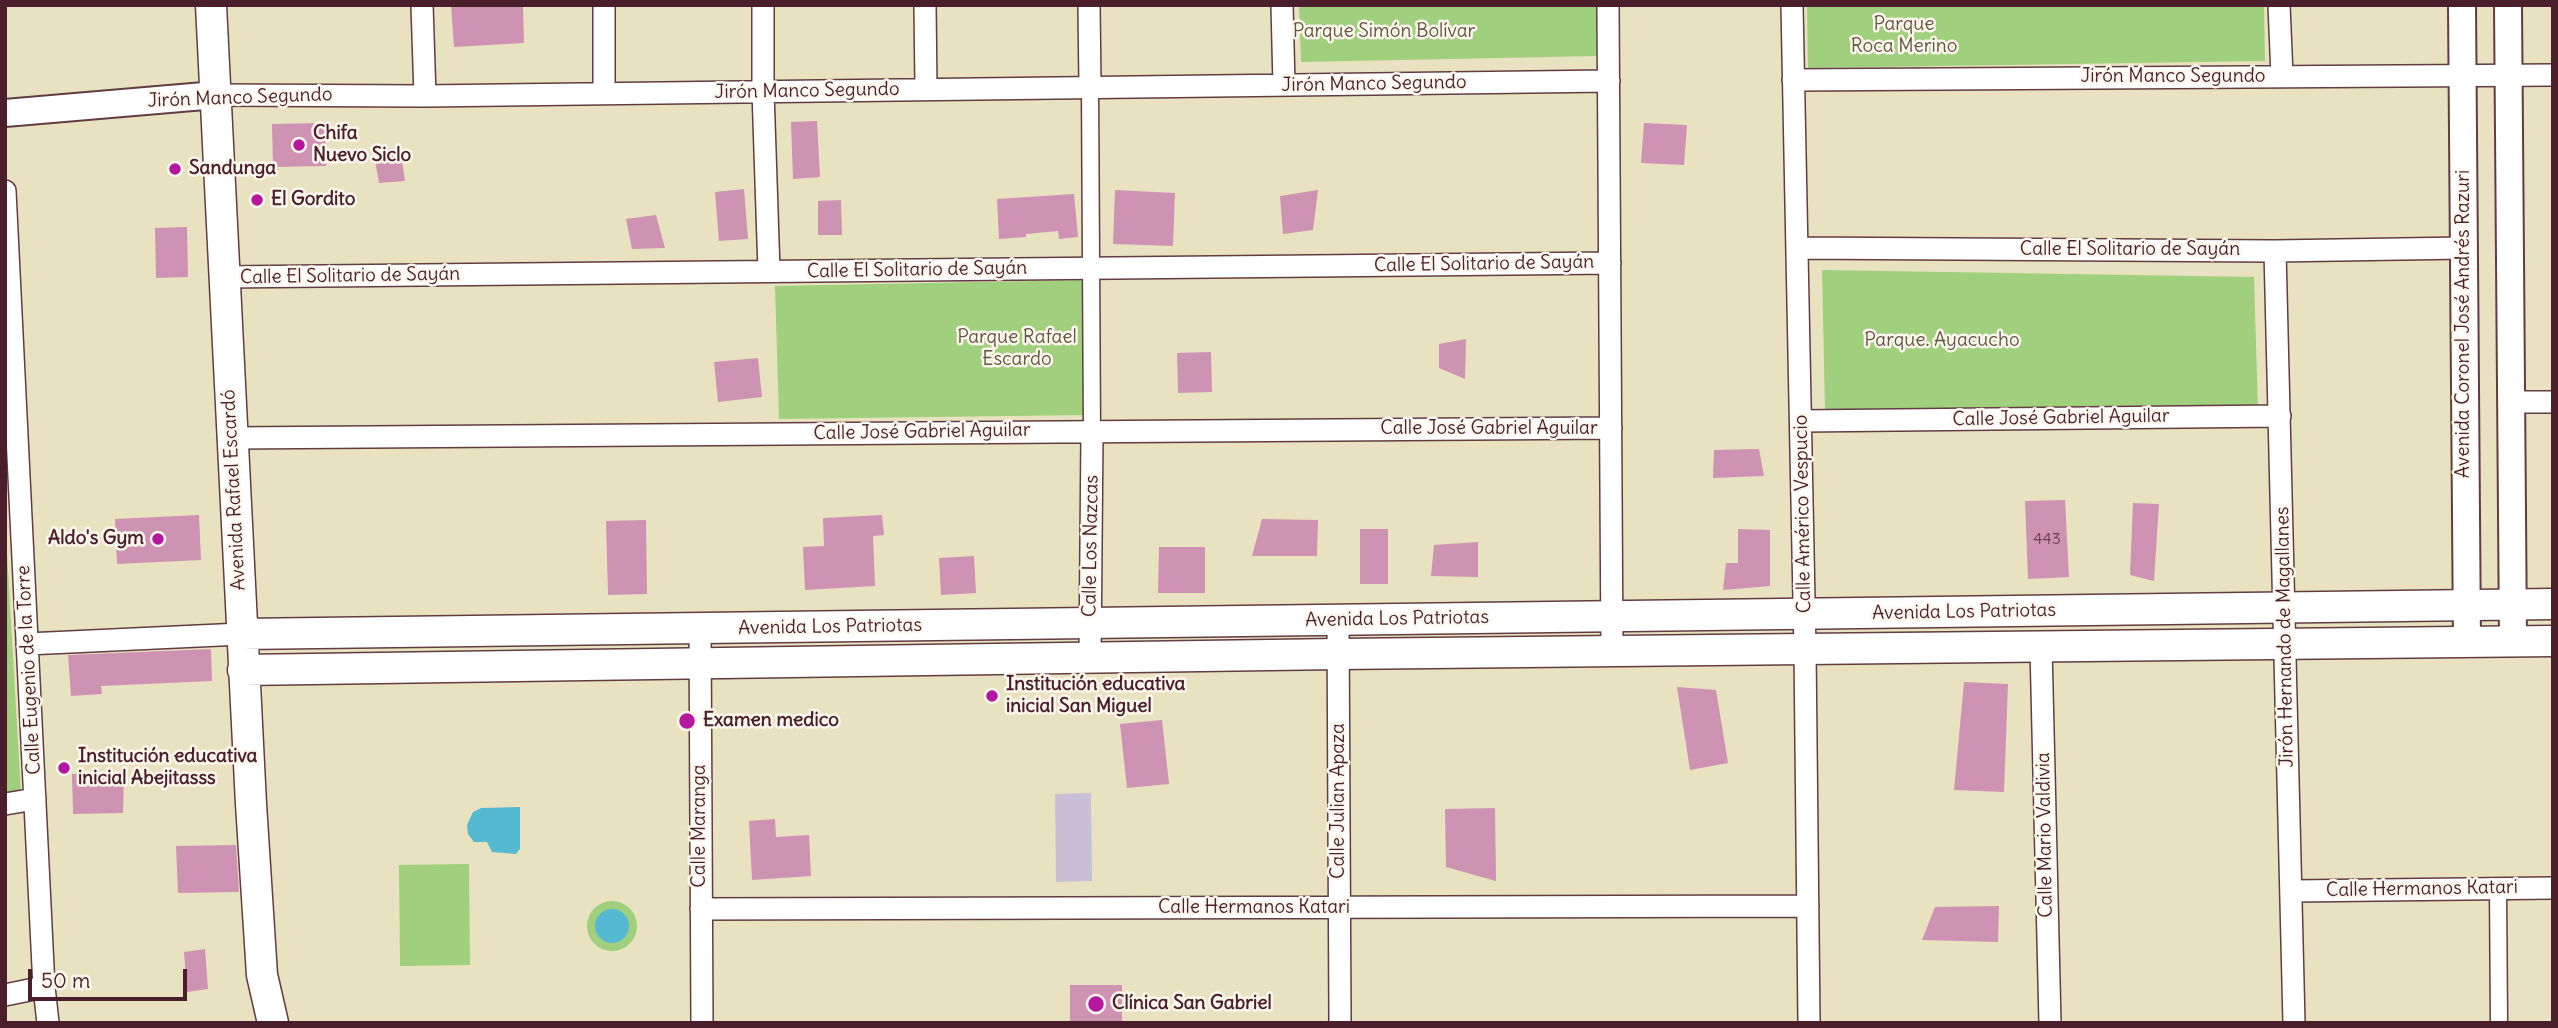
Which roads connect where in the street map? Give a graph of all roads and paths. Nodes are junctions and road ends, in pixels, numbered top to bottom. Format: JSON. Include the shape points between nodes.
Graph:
{"nodes":[{"id":1,"x":211,"y":5,"type":"edge"},
{"id":2,"x":422,"y":5,"type":"edge"},
{"id":3,"x":604,"y":5,"type":"edge"},
{"id":4,"x":762,"y":5,"type":"edge"},
{"id":5,"x":925,"y":5,"type":"edge"},
{"id":6,"x":1089,"y":5,"type":"edge"},
{"id":7,"x":1282,"y":5,"type":"edge"},
{"id":8,"x":1608,"y":5,"type":"edge"},
{"id":9,"x":1792,"y":5,"type":"edge"},
{"id":10,"x":2279,"y":5,"type":"edge"},
{"id":11,"x":2462,"y":5,"type":"edge"},
{"id":12,"x":2508,"y":5,"type":"edge"},
{"id":13,"x":2462,"y":75,"type":"junction"},
{"id":14,"x":2508,"y":75,"type":"junction"},
{"id":15,"x":2553,"y":75,"type":"edge"},
{"id":16,"x":2282,"y":76,"type":"junction"},
{"id":17,"x":1793,"y":80,"type":"junction"},
{"id":18,"x":1609,"y":81,"type":"junction"},
{"id":19,"x":1284,"y":85,"type":"junction"},
{"id":20,"x":1090,"y":87,"type":"junction"},
{"id":21,"x":926,"y":89,"type":"junction"},
{"id":22,"x":762,"y":92,"type":"junction"},
{"id":23,"x":604,"y":93,"type":"junction"},
{"id":24,"x":216,"y":95,"type":"junction"},
{"id":25,"x":425,"y":96,"type":"junction"},
{"id":26,"x":5,"y":113,"type":"edge"},
{"id":27,"x":5,"y":191,"type":"edge"},
{"id":28,"x":1797,"y":248,"type":"junction"},
{"id":29,"x":2464,"y":248,"type":"junction"},
{"id":30,"x":2275,"y":251,"type":"junction"},
{"id":31,"x":1610,"y":263,"type":"junction"},
{"id":32,"x":1091,"y":268,"type":"junction"},
{"id":33,"x":769,"y":271,"type":"junction"},
{"id":34,"x":224,"y":277,"type":"junction"},
{"id":35,"x":7,"y":293,"type":"edge"},
{"id":36,"x":2511,"y":402,"type":"junction"},
{"id":37,"x":2553,"y":402,"type":"edge"},
{"id":38,"x":2280,"y":416,"type":"junction"},
{"id":39,"x":1801,"y":421,"type":"junction"},
{"id":40,"x":1611,"y":428,"type":"junction"},
{"id":41,"x":1092,"y":432,"type":"junction"},
{"id":42,"x":232,"y":438,"type":"junction"},
{"id":43,"x":11,"y":455,"type":"edge"},
{"id":44,"x":2513,"y":604,"type":"junction"},
{"id":45,"x":2553,"y":604,"type":"edge"},
{"id":46,"x":2466,"y":605,"type":"junction"},
{"id":47,"x":2284,"y":609,"type":"junction"},
{"id":48,"x":1805,"y":614,"type":"junction"},
{"id":49,"x":1612,"y":617,"type":"junction"},
{"id":50,"x":1338,"y":620,"type":"junction"},
{"id":51,"x":1090,"y":623,"type":"junction"},
{"id":52,"x":700,"y":628,"type":"junction"},
{"id":53,"x":241,"y":634,"type":"junction"},
{"id":54,"x":2513,"y":641,"type":"junction"},
{"id":55,"x":2553,"y":641,"type":"edge"},
{"id":56,"x":2467,"y":642,"type":"junction"},
{"id":57,"x":2286,"y":643,"type":"junction"},
{"id":58,"x":27,"y":644,"type":"junction"},
{"id":59,"x":2041,"y":647,"type":"junction"},
{"id":60,"x":1805,"y":650,"type":"junction"},
{"id":61,"x":1612,"y":652,"type":"junction"},
{"id":62,"x":1338,"y":654,"type":"junction"},
{"id":63,"x":1090,"y":659,"type":"junction"},
{"id":64,"x":700,"y":664,"type":"junction"},
{"id":65,"x":243,"y":670,"type":"junction"},
{"id":66,"x":35,"y":799,"type":"junction"},
{"id":67,"x":5,"y":804,"type":"edge"},
{"id":68,"x":2498,"y":888,"type":"junction"},
{"id":69,"x":2553,"y":888,"type":"edge"},
{"id":70,"x":2292,"y":891,"type":"junction"},
{"id":71,"x":1808,"y":906,"type":"junction"},
{"id":72,"x":1339,"y":907,"type":"junction"},
{"id":73,"x":701,"y":909,"type":"junction"},
{"id":74,"x":262,"y":975,"type":"junction"},
{"id":75,"x":44,"y":986,"type":"junction"},
{"id":76,"x":5,"y":995,"type":"edge"},
{"id":77,"x":48,"y":1023,"type":"edge"},
{"id":78,"x":255,"y":1023,"type":"edge"},
{"id":79,"x":273,"y":1023,"type":"edge"},
{"id":80,"x":702,"y":1023,"type":"edge"},
{"id":81,"x":1340,"y":1023,"type":"edge"},
{"id":82,"x":1809,"y":1023,"type":"edge"},
{"id":83,"x":2050,"y":1023,"type":"edge"},
{"id":84,"x":2294,"y":1023,"type":"edge"},
{"id":85,"x":2499,"y":1023,"type":"edge"}],
"edges":[{"from":1,"to":24,"type":"main road","name":"Avenida Rafael Escardó"},
{"from":2,"to":25,"type":"street"},
{"from":3,"to":23,"type":"street"},
{"from":4,"to":22,"type":"street"},
{"from":5,"to":21,"type":"street"},
{"from":6,"to":20,"type":"street"},
{"from":7,"to":19,"type":"street"},
{"from":8,"to":18,"type":"street"},
{"from":9,"to":17,"type":"street","name":"Calle Américo Vespucio"},
{"from":10,"to":16,"type":"street"},
{"from":11,"to":13,"type":"street","name":"Avenida Coronel José Andrés Razuri"},
{"from":12,"to":14,"type":"street"},
{"from":13,"to":14,"type":"street","name":"Jirón Manco Segundo"},
{"from":13,"to":16,"type":"street","name":"Jirón Manco Segundo"},
{"from":13,"to":29,"type":"street","name":"Avenida Coronel José Andrés Razuri"},
{"from":14,"to":15,"type":"street","name":"Jirón Manco Segundo"},
{"from":14,"to":36,"type":"street"},
{"from":16,"to":17,"type":"street","name":"Jirón Manco Segundo"},
{"from":17,"to":28,"type":"street","name":"Calle Américo Vespucio"},
{"from":18,"to":19,"type":"street","name":"Jirón Manco Segundo"},
{"from":18,"to":31,"type":"street"},
{"from":19,"to":20,"type":"street","name":"Jirón Manco Segundo"},
{"from":20,"to":21,"type":"street","name":"Jirón Manco Segundo"},
{"from":20,"to":32,"type":"street"},
{"from":21,"to":22,"type":"street","name":"Jirón Manco Segundo"},
{"from":22,"to":23,"type":"street","name":"Jirón Manco Segundo"},
{"from":22,"to":33,"type":"street"},
{"from":23,"to":25,"type":"street","name":"Jirón Manco Segundo"},
{"from":24,"to":25,"type":"street","name":"Jirón Manco Segundo"},
{"from":24,"to":26,"type":"street","name":"Jirón Manco Segundo"},
{"from":24,"to":34,"type":"main road","name":"Avenida Rafael Escardó"},
{"from":27,"to":35,"type":"street","name":"Calle Eugenio de la Torre"},
{"from":28,"to":30,"type":"street","name":"Calle El Solitario de Sayán"},
{"from":28,"to":39,"type":"street","name":"Calle Américo Vespucio"},
{"from":29,"to":30,"type":"street","name":"Calle El Solitario de Sayán"},
{"from":29,"to":46,"type":"street","name":"Avenida Coronel José Andrés Razuri"},
{"from":30,"to":38,"type":"street","name":"Jirón Hernando de Magallanes"},
{"from":31,"to":32,"type":"street","name":"Calle El Solitario de Sayán"},
{"from":31,"to":40,"type":"street"},
{"from":32,"to":33,"type":"street","name":"Calle El Solitario de Sayán"},
{"from":32,"to":41,"type":"street"},
{"from":33,"to":34,"type":"street","name":"Calle El Solitario de Sayán"},
{"from":34,"to":42,"type":"main road","name":"Avenida Rafael Escardó"},
{"from":35,"to":43,"type":"street","name":"Calle Eugenio de la Torre"},
{"from":36,"to":37,"type":"street"},
{"from":36,"to":44,"type":"street"},
{"from":38,"to":39,"type":"street","name":"Calle José Gabriel Aguilar"},
{"from":38,"to":47,"type":"street","name":"Jirón Hernando de Magallanes"},
{"from":39,"to":48,"type":"street","name":"Calle Américo Vespucio"},
{"from":40,"to":41,"type":"street","name":"Calle José Gabriel Aguilar"},
{"from":40,"to":49,"type":"street"},
{"from":41,"to":42,"type":"street","name":"Calle José Gabriel Aguilar"},
{"from":41,"to":51,"type":"street","name":"Calle Los Nazcas"},
{"from":42,"to":53,"type":"main road","name":"Avenida Rafael Escardó"},
{"from":43,"to":58,"type":"street","name":"Calle Eugenio de la Torre"},
{"from":44,"to":45,"type":"main road","name":"Avenida Los Patriotas"},
{"from":44,"to":46,"type":"main road","name":"Avenida Los Patriotas"},
{"from":44,"to":54,"type":"street"},
{"from":46,"to":47,"type":"main road","name":"Avenida Los Patriotas"},
{"from":46,"to":56,"type":"street","name":"Avenida Coronel José Andrés Razuri"},
{"from":47,"to":48,"type":"main road","name":"Avenida Los Patriotas"},
{"from":47,"to":57,"type":"street","name":"Jirón Hernando de Magallanes"},
{"from":48,"to":49,"type":"main road","name":"Avenida Los Patriotas"},
{"from":48,"to":60,"type":"street","name":"Calle Américo Vespucio"},
{"from":49,"to":50,"type":"main road","name":"Avenida Los Patriotas"},
{"from":49,"to":61,"type":"street"},
{"from":50,"to":51,"type":"main road","name":"Avenida Los Patriotas"},
{"from":50,"to":62,"type":"street","name":"Calle Julian Apaza"},
{"from":51,"to":52,"type":"main road","name":"Avenida Los Patriotas"},
{"from":51,"to":63,"type":"street","name":"Calle Los Nazcas"},
{"from":52,"to":53,"type":"main road","name":"Avenida Los Patriotas"},
{"from":52,"to":64,"type":"street","name":"Calle Maranga"},
{"from":53,"to":58,"type":"street"},
{"from":53,"to":65,"type":"main road","name":"Avenida Rafael Escardó"},
{"from":54,"to":55,"type":"main road","name":"Avenida Los Patriotas"},
{"from":54,"to":56,"type":"main road","name":"Avenida Los Patriotas"},
{"from":56,"to":57,"type":"main road","name":"Avenida Los Patriotas"},
{"from":57,"to":59,"type":"main road","name":"Avenida Los Patriotas"},
{"from":57,"to":70,"type":"street","name":"Jirón Hernando de Magallanes"},
{"from":58,"to":66,"type":"street","name":"Calle Eugenio de la Torre"},
{"from":59,"to":60,"type":"main road","name":"Avenida Los Patriotas"},
{"from":59,"to":83,"type":"street","name":"Calle Mario Valdivia"},
{"from":60,"to":61,"type":"main road","name":"Avenida Los Patriotas"},
{"from":60,"to":71,"type":"street","name":"Calle Américo Vespucio"},
{"from":61,"to":62,"type":"main road","name":"Avenida Los Patriotas"},
{"from":62,"to":63,"type":"main road","name":"Avenida Los Patriotas"},
{"from":62,"to":72,"type":"street","name":"Calle Julian Apaza"},
{"from":63,"to":64,"type":"main road","name":"Avenida Los Patriotas"},
{"from":64,"to":65,"type":"main road","name":"Avenida Los Patriotas"},
{"from":64,"to":73,"type":"street","name":"Calle Maranga"},
{"from":65,"to":74,"type":"main road","name":"Avenida Rafael Escardó"},
{"from":66,"to":67,"type":"street"},
{"from":66,"to":75,"type":"street","name":"Calle Eugenio de la Torre"},
{"from":68,"to":69,"type":"street","name":"Calle Hermanos Katari"},
{"from":68,"to":70,"type":"street","name":"Calle Hermanos Katari"},
{"from":68,"to":85,"type":"street"},
{"from":70,"to":84,"type":"street","name":"Jirón Hernando de Magallanes"},
{"from":71,"to":72,"type":"street","name":"Calle Hermanos Katari"},
{"from":71,"to":82,"type":"street","name":"Calle Américo Vespucio"},
{"from":72,"to":73,"type":"street","name":"Calle Hermanos Katari"},
{"from":72,"to":81,"type":"street","name":"Calle Julian Apaza"},
{"from":73,"to":80,"type":"street","name":"Calle Maranga"},
{"from":74,"to":78,"type":"main road","name":"Avenida Rafael Escardó"},
{"from":74,"to":79,"type":"main road","name":"Avenida Rafael Escardó"},
{"from":75,"to":76,"type":"street"},
{"from":75,"to":77,"type":"street","name":"Calle Eugenio de la Torre"}]}
